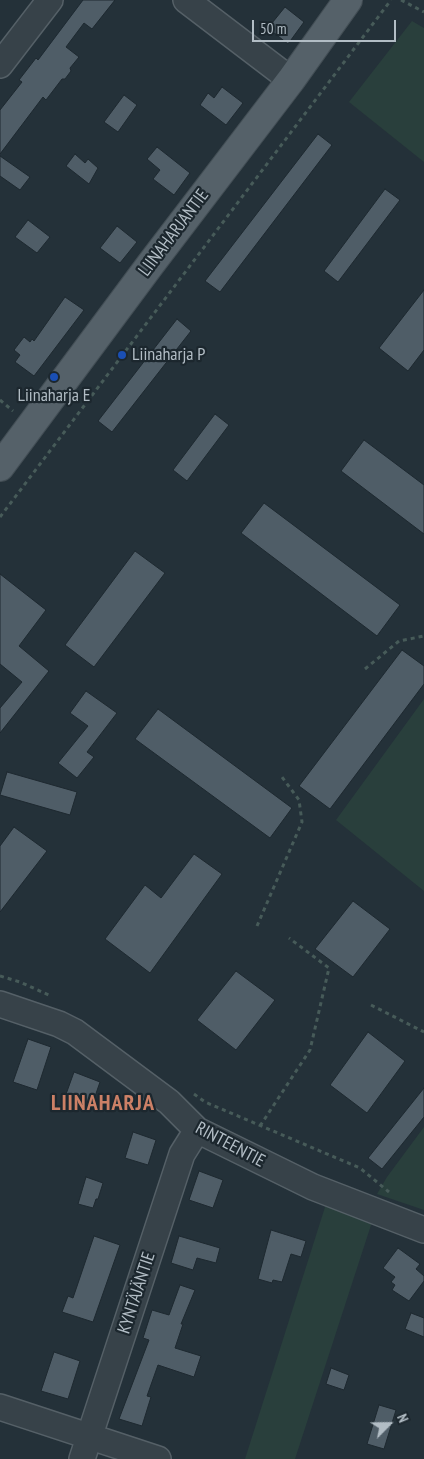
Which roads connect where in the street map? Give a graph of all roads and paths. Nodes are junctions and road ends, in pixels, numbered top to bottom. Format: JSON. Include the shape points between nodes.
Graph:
{"nodes":[{"id":1,"x":50,"y":0,"type":"edge"},
{"id":2,"x":186,"y":0,"type":"edge"},
{"id":3,"x":348,"y":0,"type":"edge"},
{"id":4,"x":391,"y":0,"type":"edge"},
{"id":5,"x":401,"y":0,"type":"edge"},
{"id":6,"x":424,"y":12,"type":"edge"},
{"id":7,"x":0,"y":65,"type":"edge"},
{"id":8,"x":291,"y":80,"type":"junction"},
{"id":9,"x":0,"y":467,"type":"edge"},
{"id":10,"x":0,"y":517,"type":"edge"},
{"id":11,"x":424,"y":636,"type":"edge"},
{"id":12,"x":365,"y":669,"type":"dead end"},
{"id":13,"x":282,"y":776,"type":"dead end"},
{"id":14,"x":257,"y":926,"type":"dead end"},
{"id":15,"x":288,"y":938,"type":"dead end"},
{"id":16,"x":0,"y":976,"type":"edge"},
{"id":17,"x":59,"y":1000,"type":"dead end"},
{"id":18,"x":0,"y":1004,"type":"edge"},
{"id":19,"x":371,"y":1005,"type":"dead end"},
{"id":20,"x":424,"y":1032,"type":"edge"},
{"id":21,"x":190,"y":1091,"type":"dead end"},
{"id":22,"x":260,"y":1126,"type":"junction"},
{"id":23,"x":197,"y":1130,"type":"junction"},
{"id":24,"x":394,"y":1196,"type":"dead end"},
{"id":25,"x":424,"y":1230,"type":"edge"},
{"id":26,"x":0,"y":1407,"type":"edge"},
{"id":27,"x":86,"y":1448,"type":"edge"},
{"id":28,"x":158,"y":1459,"type":"edge"}],
"edges":[{"from":1,"to":7,"type":"street"},
{"from":2,"to":8,"type":"street"},
{"from":3,"to":8,"type":"main road","name":"LIINAHARJANTIE"},
{"from":4,"to":10,"type":"path"},
{"from":5,"to":6,"type":"path"},
{"from":8,"to":9,"type":"main road","name":"LIINAHARJANTIE"},
{"from":11,"to":12,"type":"path","via":[[399,641]]},
{"from":13,"to":14,"type":"path","via":[[299,800],[302,822]]},
{"from":15,"to":22,"type":"path","via":[[329,968],[310,1050]]},
{"from":16,"to":17,"type":"path"},
{"from":18,"to":23,"type":"street","name":"RINTEENTIE","via":[[75,1032],[169,1102]]},
{"from":19,"to":20,"type":"path"},
{"from":21,"to":22,"type":"path","via":[[205,1102]]},
{"from":22,"to":24,"type":"path","via":[[360,1168]]},
{"from":23,"to":25,"type":"street","name":"RINTEENTIE","via":[[313,1187]]},
{"from":23,"to":27,"type":"street","name":"KYNTÄJÄNTIE","via":[[182,1154]]},
{"from":26,"to":27,"type":"street"},
{"from":27,"to":28,"type":"street"}]}
